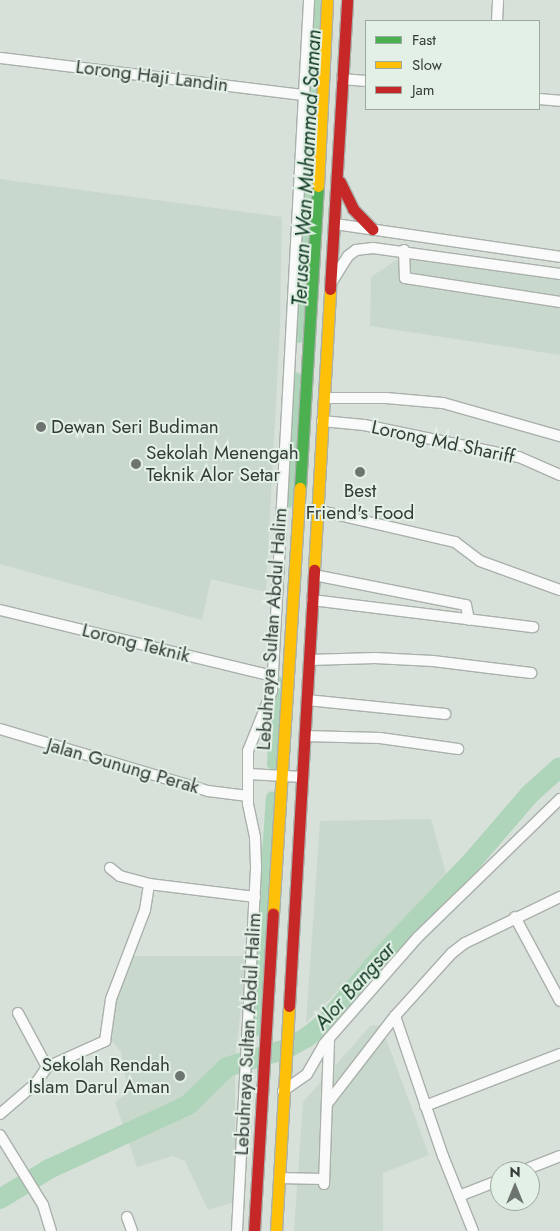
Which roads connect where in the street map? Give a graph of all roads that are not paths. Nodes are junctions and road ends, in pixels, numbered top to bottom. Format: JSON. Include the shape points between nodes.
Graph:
{"nodes":[{"id":1,"x":309,"y":0,"type":"edge"},
{"id":2,"x":327,"y":0,"type":"edge"},
{"id":3,"x":347,"y":0,"type":"edge"},
{"id":4,"x":498,"y":0,"type":"edge"},
{"id":5,"x":497,"y":20,"type":"edge"},
{"id":6,"x":0,"y":58,"type":"edge"},
{"id":7,"x":342,"y":79,"type":"junction"},
{"id":8,"x":365,"y":82,"type":"edge"},
{"id":9,"x":303,"y":95,"type":"junction"},
{"id":10,"x":540,"y":98,"type":"edge"},
{"id":11,"x":560,"y":101,"type":"edge"},
{"id":12,"x":338,"y":177,"type":"junction"},
{"id":13,"x":335,"y":224,"type":"junction"},
{"id":14,"x":372,"y":229,"type":"junction"},
{"id":15,"x":404,"y":250,"type":"junction"},
{"id":16,"x":560,"y":257,"type":"edge"},
{"id":17,"x":560,"y":274,"type":"edge"},
{"id":18,"x":330,"y":286,"type":"junction"},
{"id":19,"x":560,"y":302,"type":"edge"},
{"id":20,"x":289,"y":354,"type":"junction"},
{"id":21,"x":306,"y":355,"type":"junction"},
{"id":22,"x":324,"y":398,"type":"junction"},
{"id":23,"x":322,"y":421,"type":"junction"},
{"id":24,"x":560,"y":436,"type":"edge"},
{"id":25,"x":560,"y":475,"type":"edge"},
{"id":26,"x":317,"y":510,"type":"junction"},
{"id":27,"x":314,"y":575,"type":"junction"},
{"id":28,"x":560,"y":590,"type":"edge"},
{"id":29,"x":312,"y":600,"type":"junction"},
{"id":30,"x":0,"y":610,"type":"edge"},
{"id":31,"x":469,"y":620,"type":"junction"},
{"id":32,"x":533,"y":627,"type":"dead end"},
{"id":33,"x":309,"y":660,"type":"junction"},
{"id":34,"x":531,"y":673,"type":"dead end"},
{"id":35,"x":273,"y":676,"type":"junction"},
{"id":36,"x":307,"y":700,"type":"junction"},
{"id":37,"x":445,"y":714,"type":"dead end"},
{"id":38,"x":0,"y":729,"type":"edge"},
{"id":39,"x":305,"y":736,"type":"junction"},
{"id":40,"x":458,"y":749,"type":"dead end"},
{"id":41,"x":248,"y":774,"type":"junction"},
{"id":42,"x":281,"y":776,"type":"junction"},
{"id":43,"x":303,"y":777,"type":"junction"},
{"id":44,"x":248,"y":796,"type":"junction"},
{"id":45,"x":560,"y":799,"type":"edge"},
{"id":46,"x":110,"y":868,"type":"dead end"},
{"id":47,"x":149,"y":884,"type":"junction"},
{"id":48,"x":255,"y":897,"type":"junction"},
{"id":49,"x":560,"y":897,"type":"edge"},
{"id":50,"x":514,"y":917,"type":"junction"},
{"id":51,"x":560,"y":1001,"type":"edge"},
{"id":52,"x":18,"y":1013,"type":"dead end"},
{"id":53,"x":395,"y":1016,"type":"junction"},
{"id":54,"x":329,"y":1038,"type":"junction"},
{"id":55,"x":560,"y":1054,"type":"edge"},
{"id":56,"x":48,"y":1067,"type":"junction"},
{"id":57,"x":283,"y":1086,"type":"junction"},
{"id":58,"x":327,"y":1104,"type":"junction"},
{"id":59,"x":426,"y":1106,"type":"junction"},
{"id":60,"x":0,"y":1114,"type":"edge"},
{"id":61,"x":0,"y":1135,"type":"edge"},
{"id":62,"x":560,"y":1156,"type":"edge"},
{"id":63,"x":540,"y":1164,"type":"edge"},
{"id":64,"x":279,"y":1178,"type":"junction"},
{"id":65,"x":490,"y":1184,"type":"edge"},
{"id":66,"x":459,"y":1196,"type":"junction"},
{"id":67,"x":127,"y":1217,"type":"dead end"},
{"id":68,"x":51,"y":1231,"type":"edge"},
{"id":69,"x":132,"y":1231,"type":"edge"},
{"id":70,"x":237,"y":1231,"type":"edge"},
{"id":71,"x":254,"y":1231,"type":"edge"},
{"id":72,"x":276,"y":1231,"type":"edge"},
{"id":73,"x":473,"y":1231,"type":"edge"}],
"edges":[{"from":1,"to":9,"type":"street"},
{"from":2,"to":21,"type":"main road","name":"Lebuhraya Sultan Abdul Halim"},
{"from":3,"to":7,"type":"main road","name":"Lebuhraya Sultan Abdul Halim"},
{"from":4,"to":5,"type":"street"},
{"from":6,"to":9,"type":"street","name":"Lorong Haji Landin"},
{"from":7,"to":8,"type":"street"},
{"from":7,"to":12,"type":"main road","name":"Lebuhraya Sultan Abdul Halim"},
{"from":9,"to":20,"type":"street"},
{"from":10,"to":11,"type":"street"},
{"from":12,"to":13,"type":"main road","name":"Lebuhraya Sultan Abdul Halim"},
{"from":12,"to":14,"type":"main road","via":[[345,198]]},
{"from":13,"to":14,"type":"street"},
{"from":13,"to":18,"type":"main road","name":"Lebuhraya Sultan Abdul Halim"},
{"from":14,"to":16,"type":"street"},
{"from":15,"to":17,"type":"street"},
{"from":15,"to":18,"type":"street","via":[[356,250],[342,263]]},
{"from":15,"to":19,"type":"street","via":[[405,278]]},
{"from":18,"to":22,"type":"main road","name":"Lebuhraya Sultan Abdul Halim"},
{"from":20,"to":21,"type":"street"},
{"from":20,"to":35,"type":"street"},
{"from":21,"to":42,"type":"main road","name":"Lebuhraya Sultan Abdul Halim"},
{"from":22,"to":23,"type":"main road","name":"Lebuhraya Sultan Abdul Halim"},
{"from":22,"to":24,"type":"street","via":[[386,398],[443,403]]},
{"from":23,"to":25,"type":"street","name":"Lorong Md Shariff","via":[[364,425],[519,457]]},
{"from":23,"to":26,"type":"main road","name":"Lebuhraya Sultan Abdul Halim"},
{"from":26,"to":27,"type":"main road","name":"Lebuhraya Sultan Abdul Halim"},
{"from":26,"to":28,"type":"street","via":[[455,542],[480,561]]},
{"from":27,"to":29,"type":"main road","name":"Lebuhraya Sultan Abdul Halim"},
{"from":27,"to":31,"type":"street","via":[[466,605]]},
{"from":29,"to":31,"type":"street"},
{"from":29,"to":33,"type":"main road","name":"Lebuhraya Sultan Abdul Halim"},
{"from":30,"to":35,"type":"street","name":"Lorong Teknik"},
{"from":31,"to":32,"type":"street"},
{"from":33,"to":34,"type":"street","via":[[375,658],[433,661]]},
{"from":33,"to":36,"type":"main road","name":"Lebuhraya Sultan Abdul Halim"},
{"from":35,"to":41,"type":"street","via":[[271,697],[250,741]]},
{"from":36,"to":37,"type":"street"},
{"from":36,"to":39,"type":"main road","name":"Lebuhraya Sultan Abdul Halim"},
{"from":38,"to":44,"type":"street","name":"Jalan Gunung Perak","via":[[208,790]]},
{"from":39,"to":40,"type":"street","via":[[380,738]]},
{"from":39,"to":43,"type":"main road","name":"Lebuhraya Sultan Abdul Halim"},
{"from":41,"to":42,"type":"street"},
{"from":41,"to":44,"type":"street"},
{"from":42,"to":43,"type":"street"},
{"from":42,"to":71,"type":"main road","name":"Lebuhraya Sultan Abdul Halim"},
{"from":43,"to":57,"type":"main road","name":"Lebuhraya Sultan Abdul Halim"},
{"from":44,"to":48,"type":"street","via":[[255,837]]},
{"from":45,"to":54,"type":"street","via":[[418,936]]},
{"from":46,"to":47,"type":"street","via":[[120,876]]},
{"from":47,"to":48,"type":"street"},
{"from":47,"to":56,"type":"street","via":[[145,910],[111,999],[105,1041]]},
{"from":48,"to":70,"type":"street","via":[[244,1037]]},
{"from":49,"to":50,"type":"street"},
{"from":50,"to":51,"type":"street"},
{"from":50,"to":53,"type":"street","via":[[458,947]]},
{"from":52,"to":56,"type":"street"},
{"from":53,"to":58,"type":"street"},
{"from":53,"to":59,"type":"street"},
{"from":54,"to":57,"type":"street","via":[[307,1074]]},
{"from":54,"to":58,"type":"street"},
{"from":55,"to":59,"type":"street"},
{"from":56,"to":60,"type":"street","via":[[36,1083]]},
{"from":57,"to":64,"type":"main road","name":"Lebuhraya Sultan Abdul Halim"},
{"from":58,"to":64,"type":"street","via":[[324,1182]]},
{"from":59,"to":66,"type":"street"},
{"from":61,"to":68,"type":"street","via":[[43,1205]]},
{"from":62,"to":63,"type":"street"},
{"from":64,"to":72,"type":"main road","name":"Lebuhraya Sultan Abdul Halim"},
{"from":65,"to":66,"type":"street"},
{"from":66,"to":73,"type":"street"},
{"from":67,"to":69,"type":"street"}]}
